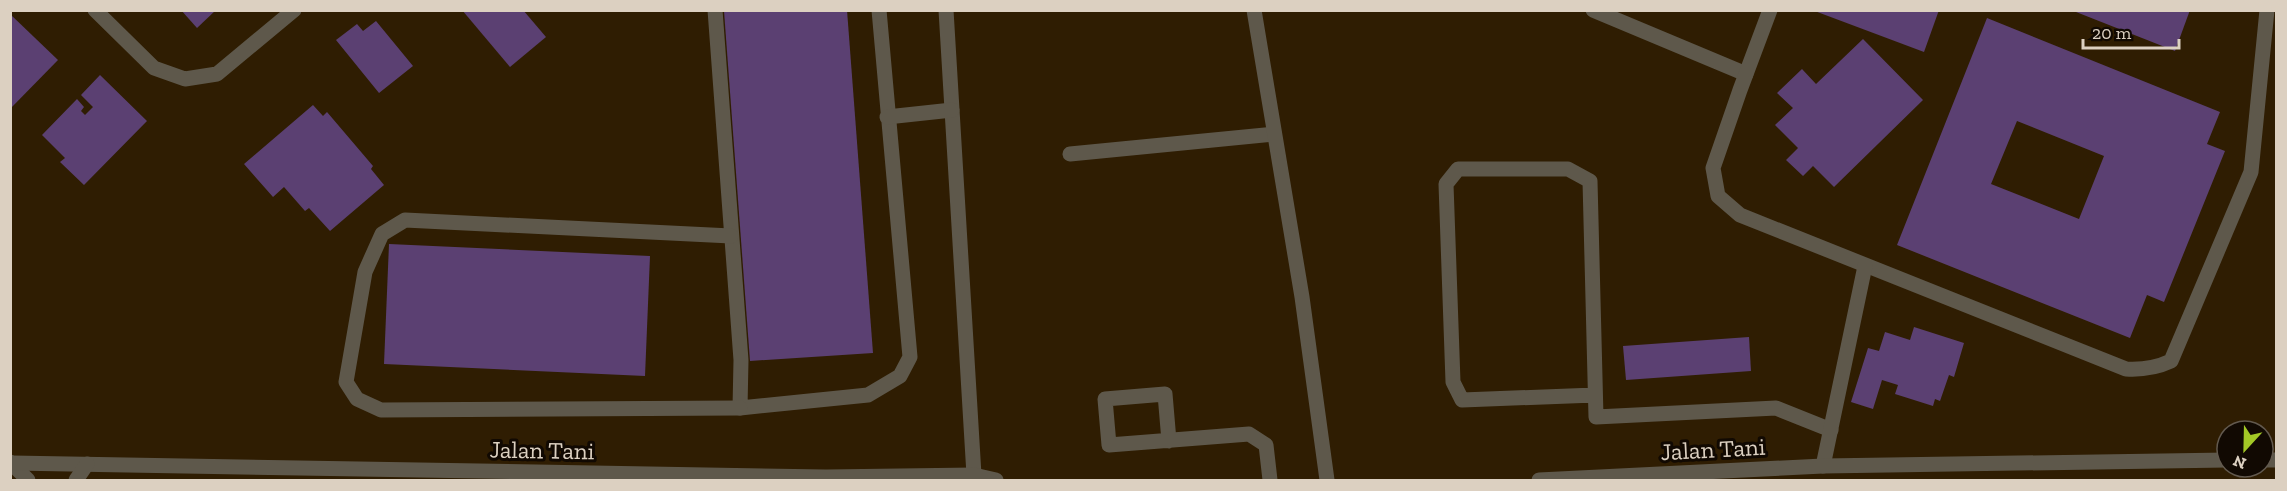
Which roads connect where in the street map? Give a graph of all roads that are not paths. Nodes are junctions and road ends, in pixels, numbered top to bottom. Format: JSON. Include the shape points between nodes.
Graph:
{"nodes":[{"id":1,"x":95,"y":10,"type":"edge"},
{"id":2,"x":294,"y":10,"type":"edge"},
{"id":3,"x":715,"y":10,"type":"edge"},
{"id":4,"x":879,"y":10,"type":"edge"},
{"id":5,"x":946,"y":10,"type":"edge"},
{"id":6,"x":1254,"y":10,"type":"edge"},
{"id":7,"x":1593,"y":10,"type":"edge"},
{"id":8,"x":1770,"y":10,"type":"edge"},
{"id":9,"x":2266,"y":10,"type":"edge"},
{"id":10,"x":1746,"y":74,"type":"junction"},
{"id":11,"x":952,"y":110,"type":"junction"},
{"id":12,"x":887,"y":117,"type":"junction"},
{"id":13,"x":1274,"y":134,"type":"junction"},
{"id":14,"x":1070,"y":154,"type":"dead end"},
{"id":15,"x":731,"y":236,"type":"junction"},
{"id":16,"x":1865,"y":266,"type":"junction"},
{"id":17,"x":1595,"y":395,"type":"junction"},
{"id":18,"x":740,"y":408,"type":"junction"},
{"id":19,"x":1831,"y":430,"type":"junction"},
{"id":20,"x":1169,"y":441,"type":"junction"},
{"id":21,"x":2215,"y":460,"type":"edge"},
{"id":22,"x":11,"y":463,"type":"edge"},
{"id":23,"x":87,"y":464,"type":"junction"},
{"id":24,"x":1888,"y":465,"type":"junction"},
{"id":25,"x":1823,"y":466,"type":"junction"},
{"id":26,"x":974,"y":475,"type":"junction"},
{"id":27,"x":28,"y":480,"type":"edge"},
{"id":28,"x":76,"y":480,"type":"edge"},
{"id":29,"x":996,"y":480,"type":"edge"},
{"id":30,"x":1270,"y":480,"type":"edge"},
{"id":31,"x":1327,"y":480,"type":"edge"},
{"id":32,"x":1539,"y":480,"type":"edge"},
{"id":33,"x":1886,"y":480,"type":"edge"}],
"edges":[{"from":1,"to":2,"type":"street","via":[[154,68],[185,79],[217,74]]},
{"from":3,"to":15,"type":"street"},
{"from":4,"to":12,"type":"street"},
{"from":5,"to":11,"type":"street"},
{"from":6,"to":13,"type":"street"},
{"from":7,"to":10,"type":"street"},
{"from":8,"to":10,"type":"street"},
{"from":9,"to":16,"type":"street","via":[[2251,172],[2171,361],[2142,370],[2126,369]]},
{"from":10,"to":16,"type":"street","via":[[1713,168],[1718,196],[1740,215]]},
{"from":11,"to":12,"type":"street"},
{"from":11,"to":26,"type":"street"},
{"from":12,"to":18,"type":"street","via":[[910,357],[900,376],[868,395]]},
{"from":13,"to":14,"type":"street"},
{"from":13,"to":31,"type":"street"},
{"from":15,"to":18,"type":"street","via":[[741,360]]},
{"from":15,"to":18,"type":"street","via":[[405,220],[382,234],[365,272],[345,382],[357,399],[381,410]]},
{"from":16,"to":19,"type":"street"},
{"from":17,"to":17,"type":"street","via":[[1590,181],[1568,169],[1458,168],[1446,184],[1453,382],[1462,400]]},
{"from":17,"to":19,"type":"street","via":[[1596,417],[1776,408]]},
{"from":19,"to":25,"type":"street"},
{"from":20,"to":20,"type":"street","via":[[1109,445],[1105,399],[1165,394]]},
{"from":20,"to":30,"type":"street","via":[[1249,434],[1266,445]]},
{"from":21,"to":24,"type":"street","name":"Jalan Tani"},
{"from":22,"to":23,"type":"street","name":"Jalan Tani"},
{"from":22,"to":27,"type":"street"},
{"from":23,"to":26,"type":"street","name":"Jalan Tani","via":[[826,477]]},
{"from":23,"to":28,"type":"street"},
{"from":24,"to":25,"type":"street","name":"Jalan Tani"},
{"from":24,"to":33,"type":"street"},
{"from":25,"to":32,"type":"street","name":"Jalan Tani"},
{"from":26,"to":29,"type":"street","name":"Jalan Tani"}]}
